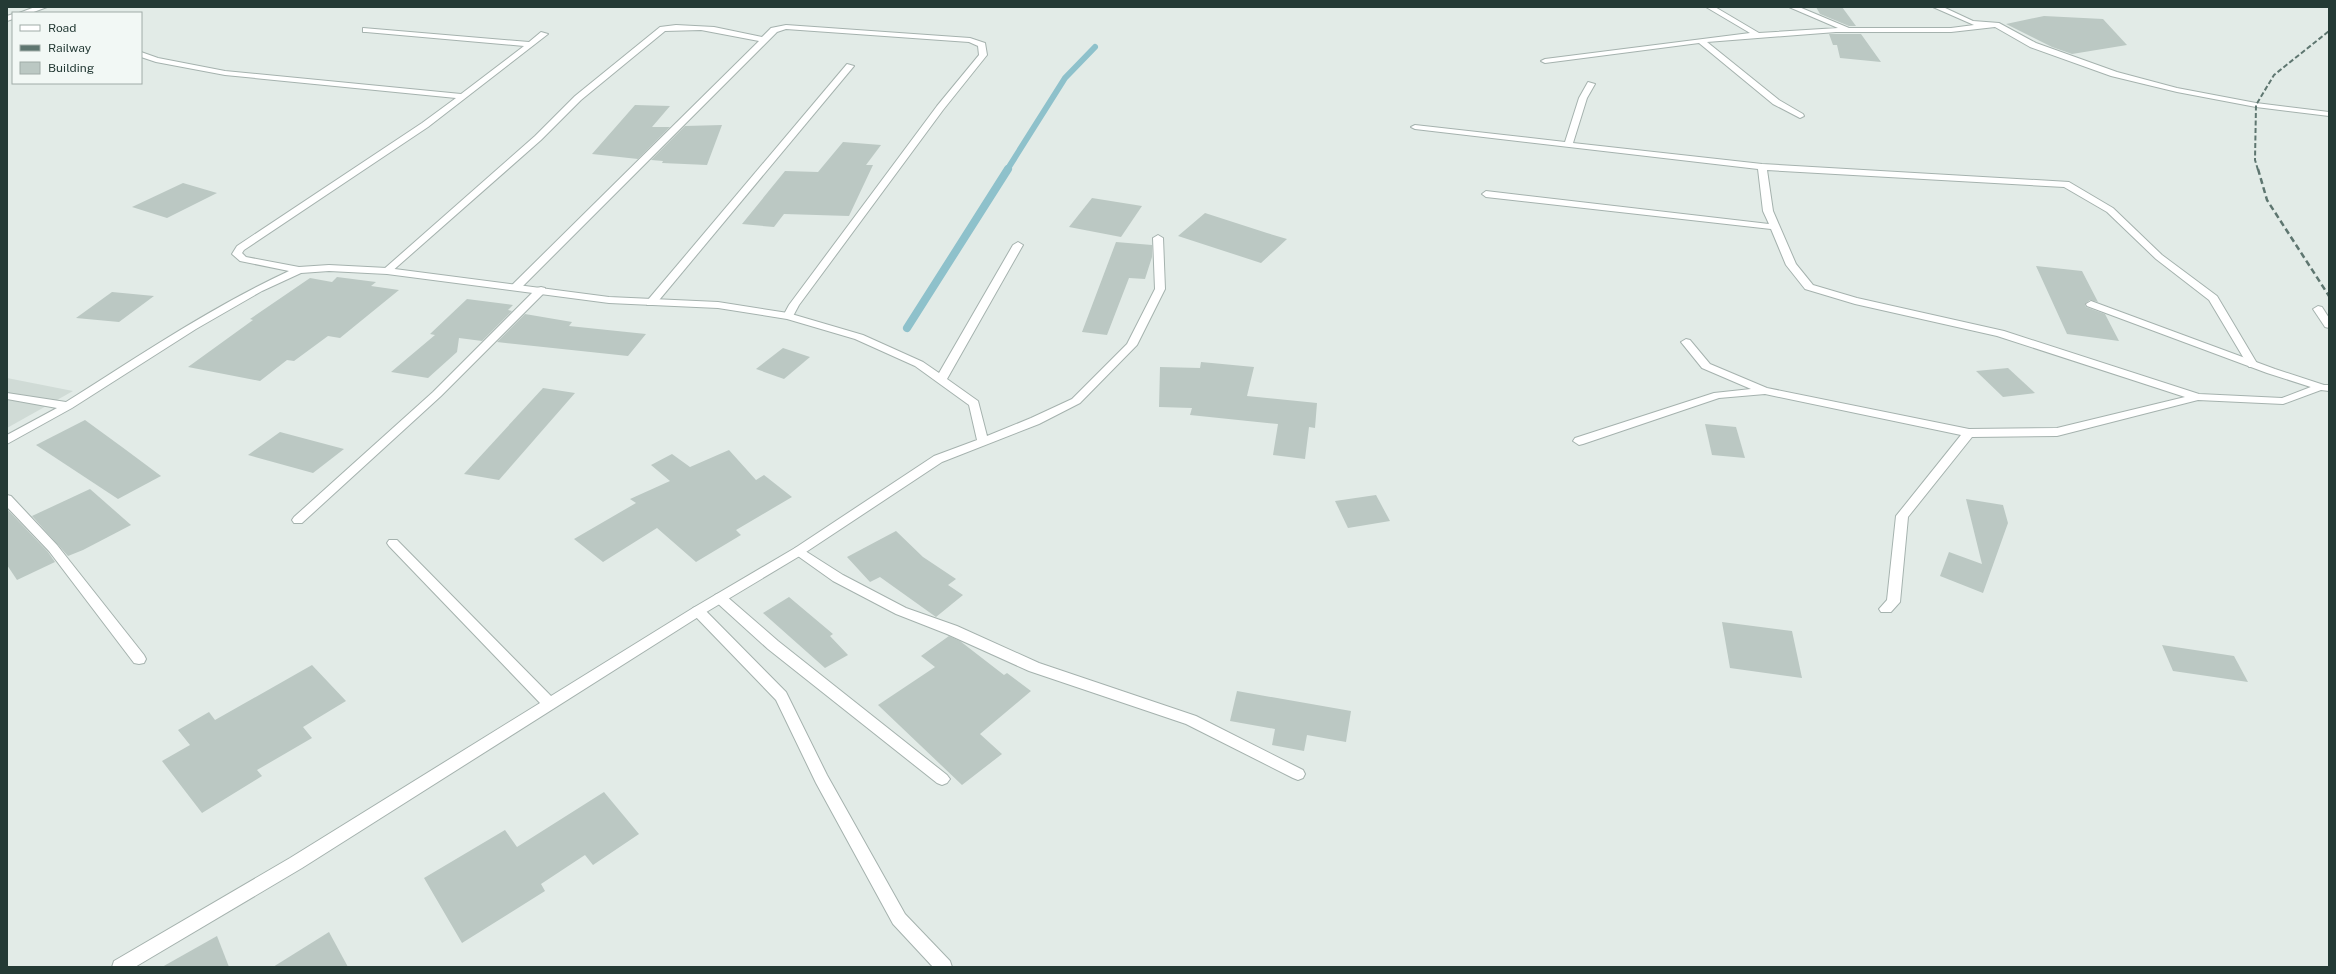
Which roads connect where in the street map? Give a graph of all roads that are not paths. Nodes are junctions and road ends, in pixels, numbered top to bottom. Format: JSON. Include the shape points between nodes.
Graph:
{"nodes":[{"id":1,"x":43,"y":7,"type":"edge"},
{"id":2,"x":1710,"y":7,"type":"edge"},
{"id":3,"x":1793,"y":7,"type":"edge"},
{"id":4,"x":1937,"y":7,"type":"edge"},
{"id":5,"x":31,"y":10,"type":"junction"},
{"id":6,"x":26,"y":12,"type":"edge"},
{"id":7,"x":37,"y":12,"type":"edge"},
{"id":8,"x":1996,"y":25,"type":"junction"},
{"id":9,"x":366,"y":30,"type":"dead end"},
{"id":10,"x":1850,"y":30,"type":"junction"},
{"id":11,"x":544,"y":34,"type":"dead end"},
{"id":12,"x":1758,"y":35,"type":"junction"},
{"id":13,"x":764,"y":40,"type":"junction"},
{"id":14,"x":1701,"y":41,"type":"junction"},
{"id":15,"x":531,"y":44,"type":"junction"},
{"id":16,"x":142,"y":54,"type":"edge"},
{"id":17,"x":1545,"y":61,"type":"dead end"},
{"id":18,"x":850,"y":66,"type":"dead end"},
{"id":19,"x":1591,"y":84,"type":"dead end"},
{"id":20,"x":462,"y":96,"type":"junction"},
{"id":21,"x":2329,"y":114,"type":"edge"},
{"id":22,"x":1800,"y":116,"type":"dead end"},
{"id":23,"x":1415,"y":127,"type":"dead end"},
{"id":24,"x":1568,"y":145,"type":"junction"},
{"id":25,"x":1762,"y":167,"type":"junction"},
{"id":26,"x":1486,"y":194,"type":"dead end"},
{"id":27,"x":1774,"y":227,"type":"junction"},
{"id":28,"x":1158,"y":238,"type":"dead end"},
{"id":29,"x":1018,"y":245,"type":"dead end"},
{"id":30,"x":299,"y":270,"type":"junction"},
{"id":31,"x":387,"y":271,"type":"junction"},
{"id":32,"x":516,"y":287,"type":"junction"},
{"id":33,"x":541,"y":290,"type":"junction"},
{"id":34,"x":651,"y":303,"type":"junction"},
{"id":35,"x":2091,"y":304,"type":"dead end"},
{"id":36,"x":2318,"y":310,"type":"dead end"},
{"id":37,"x":788,"y":316,"type":"junction"},
{"id":38,"x":2329,"y":325,"type":"edge"},
{"id":39,"x":1686,"y":342,"type":"dead end"},
{"id":40,"x":2253,"y":365,"type":"junction"},
{"id":41,"x":940,"y":379,"type":"junction"},
{"id":42,"x":2325,"y":388,"type":"edge"},
{"id":43,"x":1764,"y":391,"type":"junction"},
{"id":44,"x":7,"y":396,"type":"edge"},
{"id":45,"x":2198,"y":397,"type":"junction"},
{"id":46,"x":68,"y":406,"type":"junction"},
{"id":47,"x":1969,"y":433,"type":"junction"},
{"id":48,"x":7,"y":440,"type":"edge"},
{"id":49,"x":1580,"y":441,"type":"dead end"},
{"id":50,"x":983,"y":442,"type":"junction"},
{"id":51,"x":7,"y":499,"type":"edge"},
{"id":52,"x":298,"y":520,"type":"dead end"},
{"id":53,"x":394,"y":543,"type":"dead end"},
{"id":54,"x":799,"y":551,"type":"junction"},
{"id":55,"x":720,"y":598,"type":"junction"},
{"id":56,"x":1886,"y":609,"type":"dead end"},
{"id":57,"x":698,"y":611,"type":"junction"},
{"id":58,"x":139,"y":659,"type":"dead end"},
{"id":59,"x":550,"y":704,"type":"junction"},
{"id":60,"x":1298,"y":774,"type":"dead end"},
{"id":61,"x":942,"y":779,"type":"dead end"},
{"id":62,"x":120,"y":967,"type":"edge"},
{"id":63,"x":944,"y":967,"type":"edge"}],
"edges":[{"from":1,"to":5,"type":"street"},
{"from":2,"to":12,"type":"street"},
{"from":3,"to":10,"type":"street"},
{"from":4,"to":8,"type":"street","via":[[1972,23]]},
{"from":5,"to":6,"type":"street"},
{"from":5,"to":7,"type":"street"},
{"from":8,"to":10,"type":"street","via":[[1951,30]]},
{"from":8,"to":21,"type":"street","via":[[2033,45],[2114,74],[2191,93],[2256,105]]},
{"from":9,"to":15,"type":"street"},
{"from":10,"to":12,"type":"street"},
{"from":11,"to":15,"type":"street"},
{"from":12,"to":14,"type":"street"},
{"from":13,"to":31,"type":"street","via":[[715,28],[663,29],[578,98],[538,138]]},
{"from":13,"to":32,"type":"street"},
{"from":13,"to":37,"type":"street","via":[[774,30],[786,27],[970,40],[982,45],[983,54],[940,108]]},
{"from":14,"to":17,"type":"street"},
{"from":14,"to":22,"type":"street","via":[[1776,102]]},
{"from":15,"to":20,"type":"street"},
{"from":16,"to":20,"type":"street","via":[[156,60],[225,73]]},
{"from":18,"to":34,"type":"street"},
{"from":19,"to":24,"type":"street","via":[[1583,98]]},
{"from":20,"to":30,"type":"street","via":[[425,125],[240,248],[238,254],[243,259]]},
{"from":23,"to":24,"type":"street"},
{"from":24,"to":25,"type":"street"},
{"from":25,"to":27,"type":"street","via":[[1768,211]]},
{"from":25,"to":40,"type":"street","via":[[2066,184],[2110,210],[2159,257],[2213,298]]},
{"from":26,"to":27,"type":"street"},
{"from":27,"to":45,"type":"street","via":[[1790,265],[1809,287],[1855,301],[2000,332]]},
{"from":28,"to":50,"type":"street","via":[[1160,289],[1132,344],[1076,401],[1036,421]]},
{"from":29,"to":41,"type":"street"},
{"from":30,"to":31,"type":"street","via":[[329,268]]},
{"from":30,"to":46,"type":"street","via":[[258,289],[192,327]]},
{"from":31,"to":32,"type":"street"},
{"from":32,"to":33,"type":"street"},
{"from":33,"to":34,"type":"street"},
{"from":33,"to":52,"type":"street","via":[[437,394]]},
{"from":34,"to":37,"type":"street","via":[[718,305]]},
{"from":35,"to":40,"type":"street"},
{"from":36,"to":38,"type":"street"},
{"from":37,"to":41,"type":"street","via":[[859,337],[919,364]]},
{"from":39,"to":43,"type":"street","via":[[1706,366]]},
{"from":40,"to":42,"type":"street"},
{"from":41,"to":50,"type":"street","via":[[974,403]]},
{"from":42,"to":45,"type":"street","via":[[2283,401]]},
{"from":43,"to":47,"type":"street"},
{"from":43,"to":49,"type":"street","via":[[1718,395]]},
{"from":44,"to":46,"type":"street"},
{"from":45,"to":47,"type":"street","via":[[2057,432]]},
{"from":46,"to":48,"type":"street"},
{"from":47,"to":56,"type":"street","via":[[1902,516],[1893,602]]},
{"from":50,"to":54,"type":"street","via":[[938,459]]},
{"from":51,"to":58,"type":"street","via":[[54,548]]},
{"from":53,"to":59,"type":"street"},
{"from":54,"to":55,"type":"street"},
{"from":54,"to":60,"type":"street","via":[[838,578],[901,612],[952,630],[1034,667],[1191,720]]},
{"from":55,"to":57,"type":"street"},
{"from":55,"to":61,"type":"street","via":[[773,645]]},
{"from":57,"to":59,"type":"street"},
{"from":57,"to":63,"type":"street","via":[[781,696],[821,779],[899,919]]},
{"from":59,"to":62,"type":"street","via":[[296,863]]}]}
